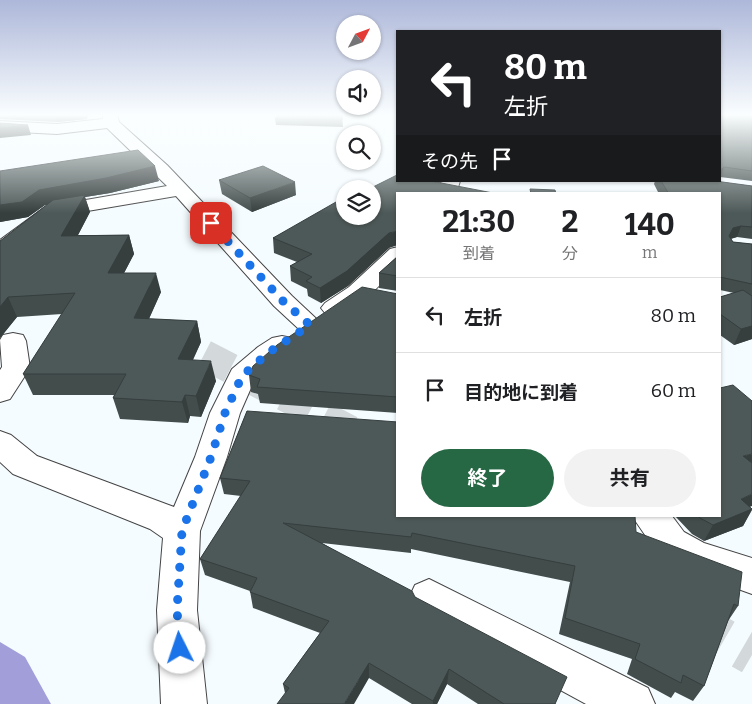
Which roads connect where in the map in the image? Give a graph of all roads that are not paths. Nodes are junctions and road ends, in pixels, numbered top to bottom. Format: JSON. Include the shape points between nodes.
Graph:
{"nodes":[{"id":1,"x":140,"y":148,"type":"edge"},
{"id":2,"x":181,"y":190,"type":"junction"},
{"id":3,"x":0,"y":251,"type":"edge"},
{"id":4,"x":396,"y":256,"type":"edge"},
{"id":5,"x":358,"y":292,"type":"junction"},
{"id":6,"x":382,"y":298,"type":"edge"},
{"id":7,"x":310,"y":325,"type":"junction"},
{"id":8,"x":13,"y":341,"type":"dead end"},
{"id":9,"x":0,"y":392,"type":"edge"},
{"id":10,"x":0,"y":443,"type":"edge"},
{"id":11,"x":651,"y":517,"type":"edge"},
{"id":12,"x":182,"y":531,"type":"junction"},
{"id":13,"x":752,"y":576,"type":"edge"},
{"id":14,"x":429,"y":598,"type":"dead end"},
{"id":15,"x":184,"y":704,"type":"edge"},
{"id":16,"x":632,"y":704,"type":"edge"}],
"edges":[{"from":1,"to":2,"type":"street"},
{"from":2,"to":3,"type":"street","via":[[52,211]]},
{"from":2,"to":7,"type":"street","via":[[283,301]]},
{"from":4,"to":5,"type":"street"},
{"from":5,"to":6,"type":"street"},
{"from":5,"to":7,"type":"street"},
{"from":7,"to":12,"type":"street","via":[[268,353],[242,376],[240,414],[211,457]]},
{"from":8,"to":9,"type":"street","via":[[16,368]]},
{"from":10,"to":12,"type":"street","via":[[25,465],[163,518]]},
{"from":11,"to":13,"type":"street","via":[[671,543],[693,556]]},
{"from":12,"to":15,"type":"street","via":[[177,610]]},
{"from":14,"to":16,"type":"street"}]}
